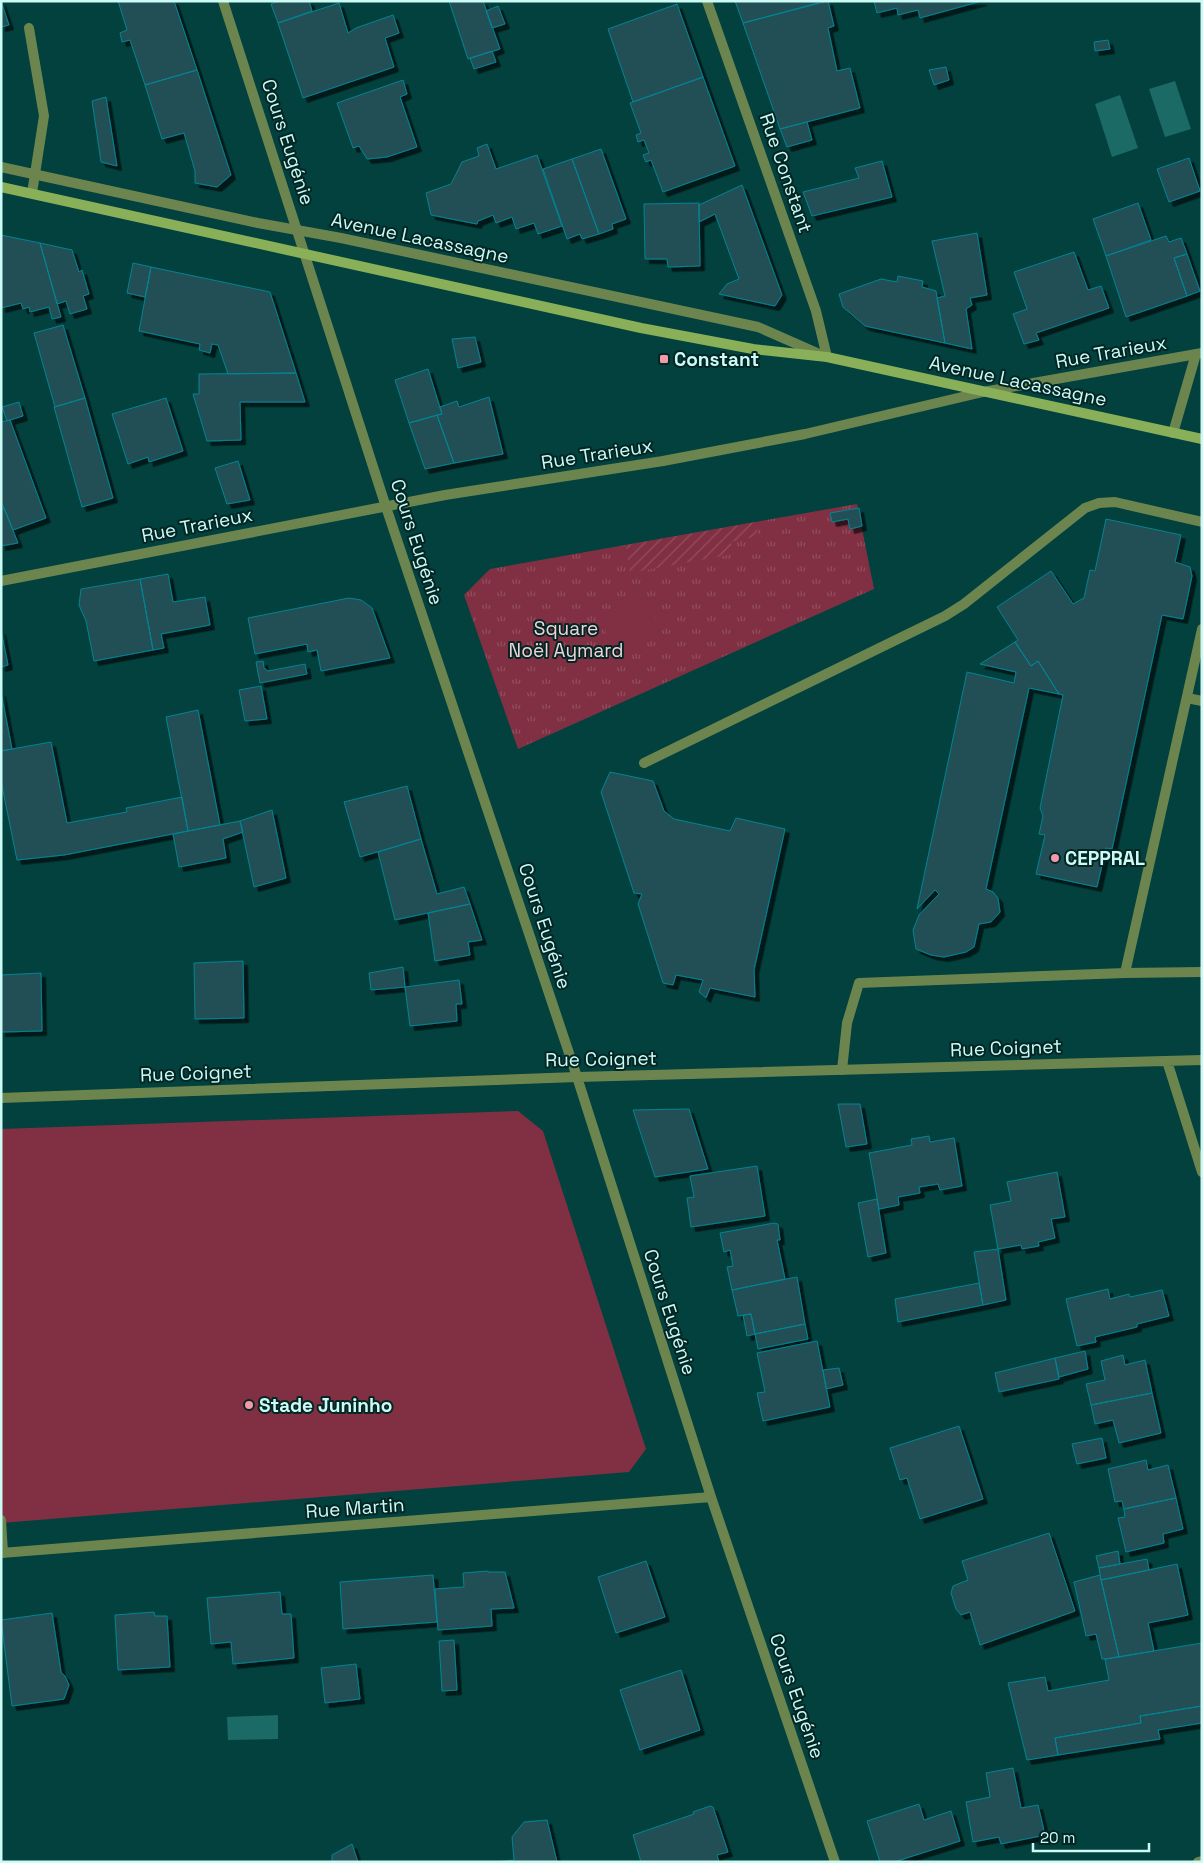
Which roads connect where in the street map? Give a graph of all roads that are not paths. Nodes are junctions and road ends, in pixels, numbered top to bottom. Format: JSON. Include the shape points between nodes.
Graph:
{"nodes":[{"id":1,"x":223,"y":1,"type":"edge"},
{"id":2,"x":707,"y":1,"type":"edge"},
{"id":3,"x":28,"y":28,"type":"dead end"},
{"id":4,"x":1,"y":167,"type":"edge"},
{"id":5,"x":35,"y":174,"type":"junction"},
{"id":6,"x":1,"y":187,"type":"edge"},
{"id":7,"x":32,"y":193,"type":"junction"},
{"id":8,"x":299,"y":232,"type":"junction"},
{"id":9,"x":305,"y":255,"type":"junction"},
{"id":10,"x":1199,"y":354,"type":"edge"},
{"id":11,"x":827,"y":357,"type":"junction"},
{"id":12,"x":983,"y":392,"type":"junction"},
{"id":13,"x":1173,"y":433,"type":"junction"},
{"id":14,"x":1202,"y":439,"type":"edge"},
{"id":15,"x":386,"y":507,"type":"junction"},
{"id":16,"x":1202,"y":522,"type":"edge"},
{"id":17,"x":1,"y":581,"type":"edge"},
{"id":18,"x":1202,"y":629,"type":"edge"},
{"id":19,"x":1187,"y":698,"type":"junction"},
{"id":20,"x":1202,"y":701,"type":"edge"},
{"id":21,"x":644,"y":763,"type":"dead end"},
{"id":22,"x":1202,"y":972,"type":"edge"},
{"id":23,"x":1125,"y":973,"type":"junction"},
{"id":24,"x":1202,"y":1060,"type":"edge"},
{"id":25,"x":1167,"y":1061,"type":"junction"},
{"id":26,"x":842,"y":1070,"type":"junction"},
{"id":27,"x":577,"y":1077,"type":"junction"},
{"id":28,"x":1,"y":1098,"type":"edge"},
{"id":29,"x":1202,"y":1172,"type":"edge"},
{"id":30,"x":711,"y":1497,"type":"junction"},
{"id":31,"x":1,"y":1520,"type":"edge"},
{"id":32,"x":2,"y":1553,"type":"edge"},
{"id":33,"x":835,"y":1862,"type":"edge"}],
"edges":[{"from":1,"to":8,"type":"street","name":"Cours Eugénie"},
{"from":2,"to":11,"type":"street","name":"Rue Constant","via":[[816,311]]},
{"from":3,"to":5,"type":"street","via":[[44,116]]},
{"from":4,"to":5,"type":"street","name":"Avenue Lacassagne"},
{"from":5,"to":7,"type":"street"},
{"from":5,"to":8,"type":"street","name":"Avenue Lacassagne"},
{"from":6,"to":7,"type":"main road","name":"Avenue Lacassagne"},
{"from":7,"to":9,"type":"main road","name":"Avenue Lacassagne"},
{"from":8,"to":9,"type":"street","name":"Cours Eugénie"},
{"from":8,"to":11,"type":"street","name":"Avenue Lacassagne","via":[[341,238],[758,327]]},
{"from":9,"to":11,"type":"main road","name":"Avenue Lacassagne","via":[[641,328],[753,349]]},
{"from":9,"to":15,"type":"street","name":"Cours Eugénie"},
{"from":10,"to":12,"type":"street","name":"Rue Trarieux"},
{"from":10,"to":13,"type":"street","name":"Rue Trarieux"},
{"from":11,"to":12,"type":"main road","name":"Avenue Lacassagne"},
{"from":12,"to":13,"type":"main road","name":"Avenue Lacassagne"},
{"from":12,"to":15,"type":"street","name":"Rue Trarieux","via":[[786,438]]},
{"from":13,"to":14,"type":"main road","name":"Avenue Lacassagne"},
{"from":15,"to":17,"type":"street","name":"Rue Trarieux"},
{"from":15,"to":27,"type":"street","name":"Cours Eugénie"},
{"from":16,"to":21,"type":"street","via":[[1115,502],[1085,508],[945,616]]},
{"from":18,"to":19,"type":"street"},
{"from":19,"to":20,"type":"street"},
{"from":19,"to":23,"type":"street"},
{"from":22,"to":23,"type":"street"},
{"from":23,"to":26,"type":"street","via":[[859,983],[846,1023]]},
{"from":24,"to":25,"type":"street","name":"Rue Coignet"},
{"from":25,"to":26,"type":"street","name":"Rue Coignet"},
{"from":25,"to":29,"type":"street"},
{"from":26,"to":27,"type":"street","name":"Rue Coignet"},
{"from":27,"to":28,"type":"street","name":"Rue Coignet"},
{"from":27,"to":30,"type":"street","name":"Cours Eugénie"},
{"from":30,"to":32,"type":"street","name":"Rue Martin"},
{"from":30,"to":33,"type":"street","name":"Cours Eugénie"},
{"from":31,"to":32,"type":"street"}]}
